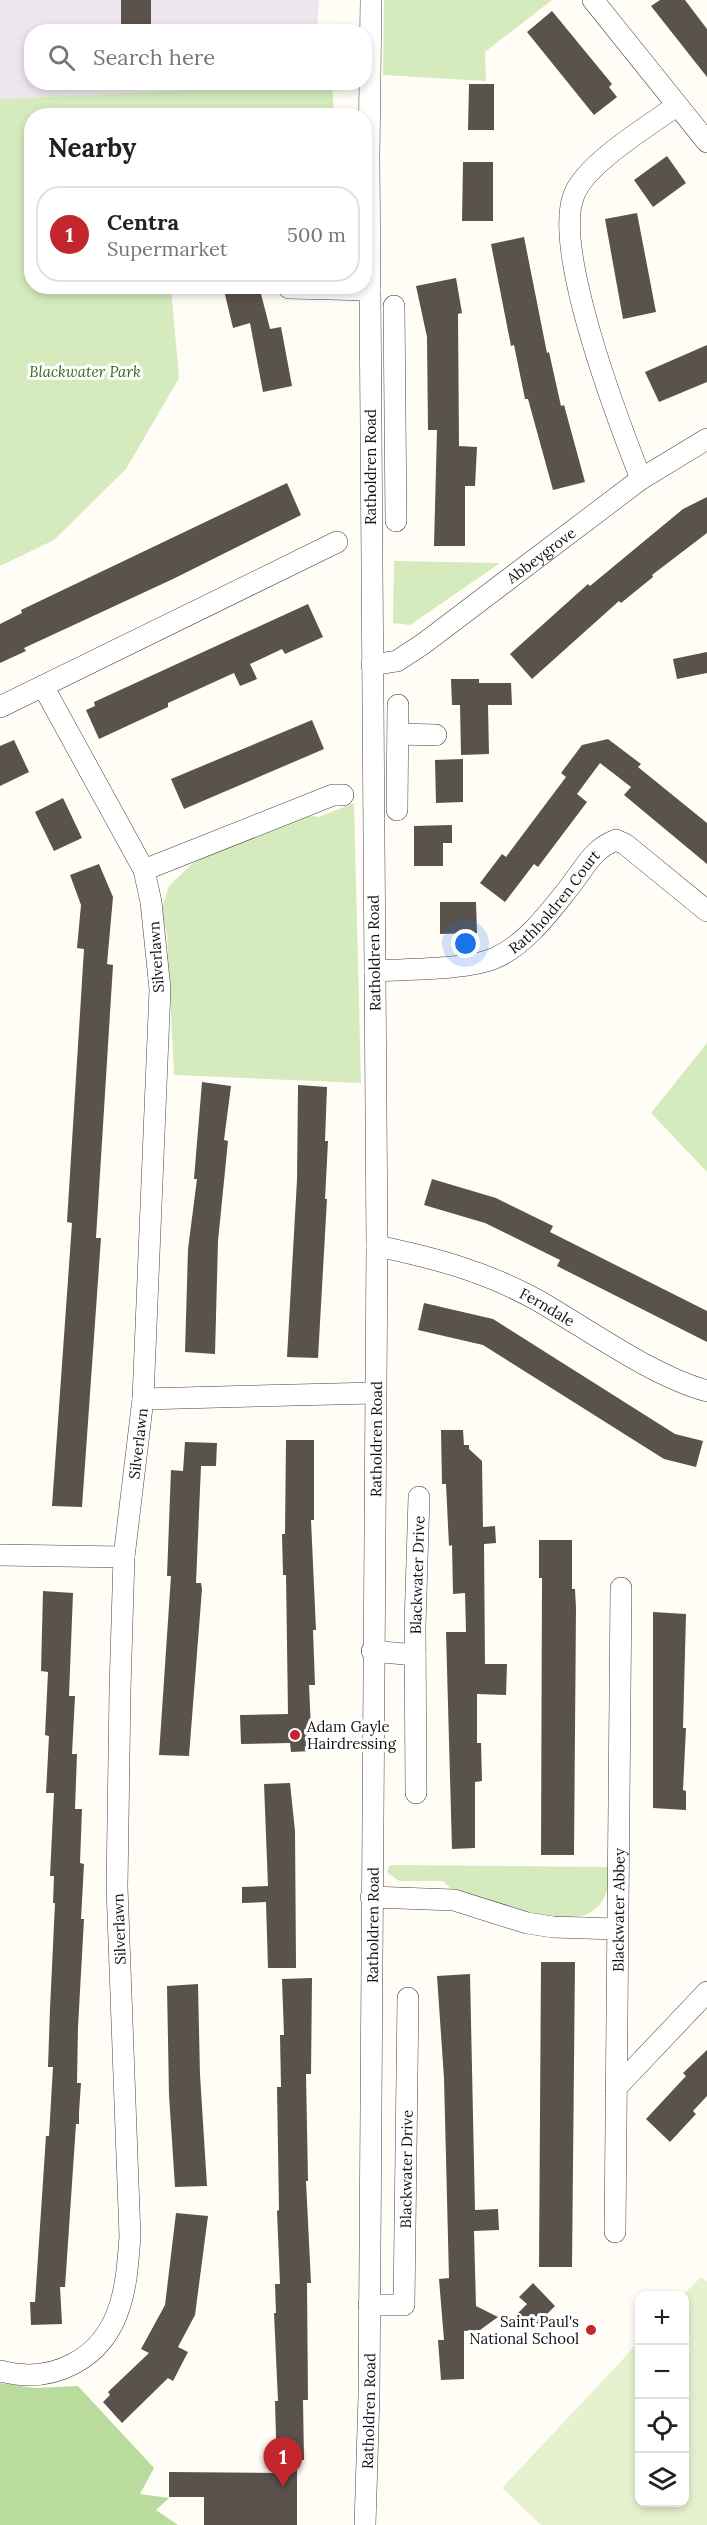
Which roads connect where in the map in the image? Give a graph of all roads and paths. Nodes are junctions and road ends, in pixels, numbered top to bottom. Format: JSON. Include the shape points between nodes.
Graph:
{"nodes":[{"id":1,"x":371,"y":0,"type":"edge"},
{"id":2,"x":593,"y":0,"type":"edge"},
{"id":3,"x":371,"y":24,"type":"edge"},
{"id":4,"x":371,"y":90,"type":"edge"},
{"id":5,"x":676,"y":106,"type":"junction"},
{"id":6,"x":371,"y":108,"type":"edge"},
{"id":7,"x":707,"y":142,"type":"edge"},
{"id":8,"x":370,"y":294,"type":"edge"},
{"id":9,"x":394,"y":306,"type":"dead end"},
{"id":10,"x":394,"y":352,"type":"junction"},
{"id":11,"x":369,"y":353,"type":"junction"},
{"id":12,"x":707,"y":439,"type":"edge"},
{"id":13,"x":641,"y":479,"type":"junction"},
{"id":14,"x":396,"y":521,"type":"dead end"},
{"id":15,"x":337,"y":542,"type":"dead end"},
{"id":16,"x":372,"y":665,"type":"junction"},
{"id":17,"x":43,"y":686,"type":"junction"},
{"id":18,"x":398,"y":705,"type":"dead end"},
{"id":19,"x":0,"y":707,"type":"edge"},
{"id":20,"x":398,"y":734,"type":"junction"},
{"id":21,"x":436,"y":735,"type":"dead end"},
{"id":22,"x":398,"y":772,"type":"junction"},
{"id":23,"x":373,"y":773,"type":"junction"},
{"id":24,"x":343,"y":795,"type":"dead end"},
{"id":25,"x":397,"y":810,"type":"dead end"},
{"id":26,"x":144,"y":870,"type":"junction"},
{"id":27,"x":707,"y":911,"type":"edge"},
{"id":28,"x":375,"y":971,"type":"junction"},
{"id":29,"x":376,"y":1246,"type":"junction"},
{"id":30,"x":707,"y":1391,"type":"edge"},
{"id":31,"x":374,"y":1393,"type":"junction"},
{"id":32,"x":143,"y":1399,"type":"junction"},
{"id":33,"x":419,"y":1497,"type":"dead end"},
{"id":34,"x":0,"y":1555,"type":"edge"},
{"id":35,"x":124,"y":1557,"type":"junction"},
{"id":36,"x":621,"y":1588,"type":"dead end"},
{"id":37,"x":372,"y":1651,"type":"junction"},
{"id":38,"x":415,"y":1655,"type":"junction"},
{"id":39,"x":416,"y":1793,"type":"dead end"},
{"id":40,"x":371,"y":1897,"type":"junction"},
{"id":41,"x":617,"y":1929,"type":"junction"},
{"id":42,"x":707,"y":1992,"type":"edge"},
{"id":43,"x":408,"y":1998,"type":"dead end"},
{"id":44,"x":616,"y":2088,"type":"junction"},
{"id":45,"x":615,"y":2232,"type":"dead end"},
{"id":46,"x":369,"y":2306,"type":"junction"},
{"id":47,"x":0,"y":2371,"type":"edge"},
{"id":48,"x":365,"y":2525,"type":"edge"}],
"edges":[{"from":1,"to":3,"type":"street","name":"Ratholdren Road"},
{"from":2,"to":5,"type":"street"},
{"from":4,"to":6,"type":"street","name":"Ratholdren Road"},
{"from":5,"to":7,"type":"street"},
{"from":5,"to":13,"type":"street","via":[[584,178],[574,194],[570,216],[574,261],[589,330]]},
{"from":8,"to":11,"type":"street","name":"Ratholdren Road"},
{"from":9,"to":10,"type":"street","name":"Ratholdren Road"},
{"from":10,"to":11,"type":"street"},
{"from":10,"to":14,"type":"street","name":"Ratholdren Road"},
{"from":11,"to":16,"type":"street","name":"Ratholdren Road"},
{"from":12,"to":13,"type":"street","name":"Abbeygrove"},
{"from":13,"to":16,"type":"street","name":"Abbeygrove","via":[[423,644],[397,661]]},
{"from":15,"to":17,"type":"street"},
{"from":16,"to":23,"type":"street","name":"Ratholdren Road"},
{"from":17,"to":19,"type":"street"},
{"from":17,"to":26,"type":"street","name":"Silverlawn"},
{"from":18,"to":20,"type":"street"},
{"from":20,"to":21,"type":"street"},
{"from":20,"to":22,"type":"street"},
{"from":22,"to":23,"type":"street"},
{"from":22,"to":25,"type":"street"},
{"from":23,"to":28,"type":"street","name":"Ratholdren Road"},
{"from":24,"to":26,"type":"street","via":[[333,795]]},
{"from":26,"to":32,"type":"street","name":"Silverlawn","via":[[152,902],[160,989]]},
{"from":27,"to":28,"type":"street","name":"Rathholdren Court","via":[[616,840],[600,846],[523,940],[494,959]]},
{"from":28,"to":29,"type":"street","name":"Ratholdren Road"},
{"from":29,"to":30,"type":"street","name":"Ferndale","via":[[446,1260],[495,1278],[659,1370]]},
{"from":29,"to":31,"type":"street","name":"Ratholdren Road"},
{"from":31,"to":32,"type":"street","name":"Silverlawn"},
{"from":31,"to":37,"type":"street","name":"Ratholdren Road"},
{"from":32,"to":35,"type":"street","name":"Silverlawn"},
{"from":33,"to":38,"type":"street","name":"Blackwater Drive"},
{"from":34,"to":35,"type":"street"},
{"from":35,"to":47,"type":"street","name":"Silverlawn","via":[[117,1887],[130,2196],[127,2276],[119,2308],[104,2338],[85,2359],[30,2376]]},
{"from":36,"to":41,"type":"street","name":"Blackwater Abbey"},
{"from":37,"to":38,"type":"street","name":"Blackwater Drive"},
{"from":37,"to":40,"type":"street","name":"Ratholdren Road"},
{"from":38,"to":39,"type":"street","name":"Blackwater Drive"},
{"from":40,"to":41,"type":"street","via":[[454,1900],[527,1923]]},
{"from":40,"to":46,"type":"street","name":"Ratholdren Road"},
{"from":41,"to":44,"type":"street","name":"Blackwater Abbey"},
{"from":42,"to":44,"type":"street"},
{"from":43,"to":46,"type":"street","name":"Blackwater Drive","via":[[404,2305]]},
{"from":44,"to":45,"type":"street","name":"Blackwater Abbey"},
{"from":46,"to":48,"type":"street","name":"Ratholdren Road"}]}
